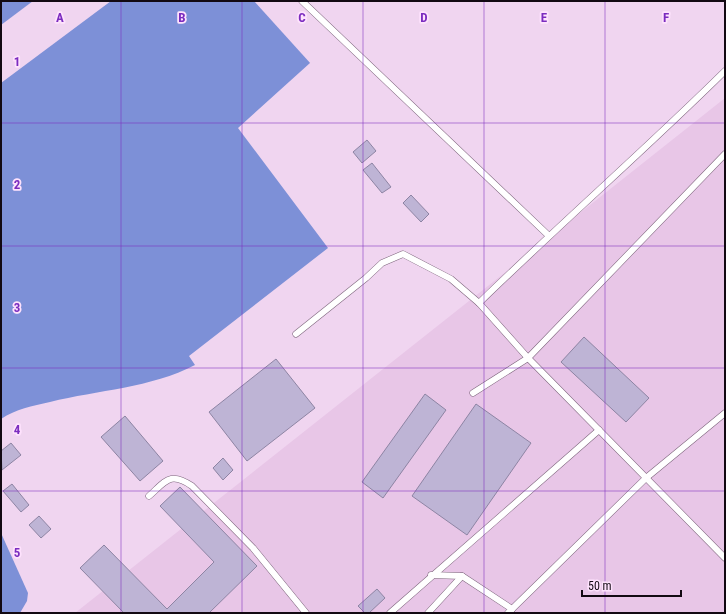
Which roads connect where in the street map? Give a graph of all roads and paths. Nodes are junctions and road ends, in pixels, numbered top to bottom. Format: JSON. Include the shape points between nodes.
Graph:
{"nodes":[{"id":1,"x":302,"y":1,"type":"edge"},
{"id":2,"x":725,"y":71,"type":"edge"},
{"id":3,"x":725,"y":154,"type":"edge"},
{"id":4,"x":548,"y":235,"type":"junction"},
{"id":5,"x":479,"y":302,"type":"junction"},
{"id":6,"x":296,"y":334,"type":"dead end"},
{"id":7,"x":528,"y":358,"type":"junction"},
{"id":8,"x":473,"y":392,"type":"dead end"},
{"id":9,"x":725,"y":413,"type":"edge"},
{"id":10,"x":599,"y":430,"type":"junction"},
{"id":11,"x":646,"y":478,"type":"junction"},
{"id":12,"x":149,"y":496,"type":"dead end"},
{"id":13,"x":725,"y":558,"type":"edge"},
{"id":14,"x":431,"y":575,"type":"junction"},
{"id":15,"x":462,"y":576,"type":"junction"},
{"id":16,"x":510,"y":611,"type":"edge"},
{"id":17,"x":306,"y":613,"type":"edge"},
{"id":18,"x":390,"y":613,"type":"edge"},
{"id":19,"x":428,"y":613,"type":"edge"}],
"edges":[{"from":1,"to":4,"type":"lane"},
{"from":2,"to":4,"type":"lane"},
{"from":3,"to":7,"type":"lane"},
{"from":4,"to":5,"type":"lane"},
{"from":5,"to":6,"type":"lane","via":[[451,279],[403,254],[382,263]]},
{"from":5,"to":7,"type":"lane"},
{"from":7,"to":8,"type":"lane"},
{"from":7,"to":10,"type":"lane"},
{"from":9,"to":11,"type":"lane"},
{"from":10,"to":11,"type":"lane"},
{"from":10,"to":14,"type":"lane"},
{"from":11,"to":13,"type":"lane"},
{"from":11,"to":16,"type":"lane"},
{"from":12,"to":17,"type":"lane","via":[[170,479],[181,478],[192,486],[254,548]]},
{"from":14,"to":15,"type":"lane"},
{"from":14,"to":18,"type":"lane"},
{"from":15,"to":16,"type":"lane"},
{"from":15,"to":19,"type":"lane"}]}
